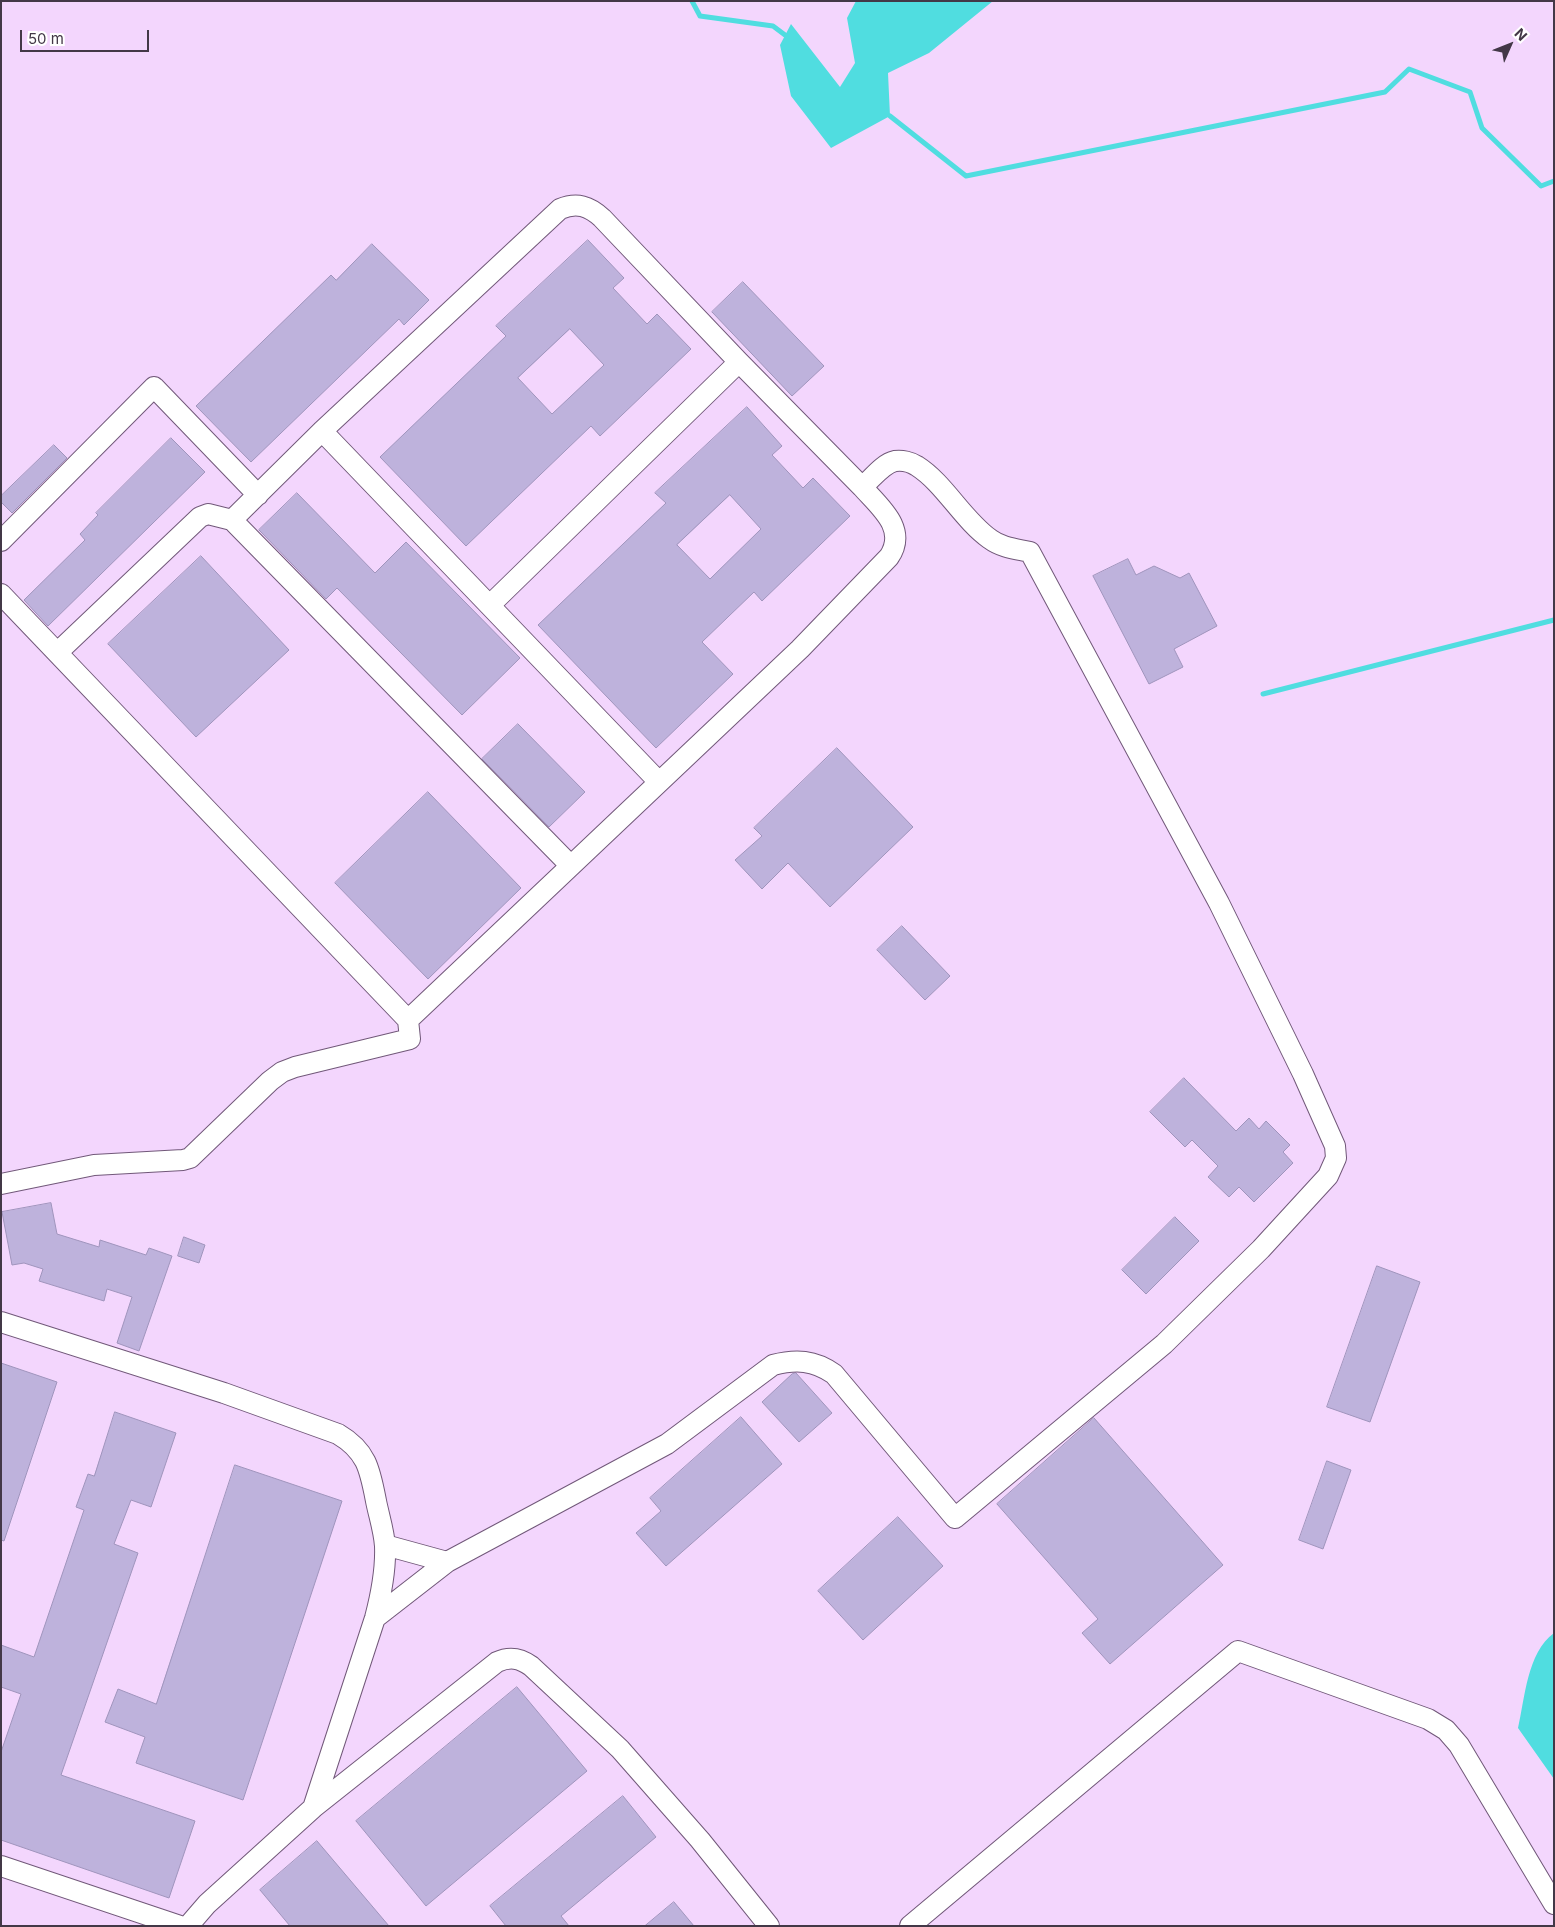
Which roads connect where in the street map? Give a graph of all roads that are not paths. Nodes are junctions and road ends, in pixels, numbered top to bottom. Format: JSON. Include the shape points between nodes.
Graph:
{"nodes":[{"id":1,"x":739,"y":362,"type":"junction"},
{"id":2,"x":322,"y":431,"type":"junction"},
{"id":3,"x":862,"y":487,"type":"junction"},
{"id":4,"x":258,"y":494,"type":"junction"},
{"id":5,"x":232,"y":520,"type":"junction"},
{"id":6,"x":1,"y":541,"type":"edge"},
{"id":7,"x":1,"y":594,"type":"edge"},
{"id":8,"x":490,"y":606,"type":"junction"},
{"id":9,"x":58,"y":652,"type":"junction"},
{"id":10,"x":659,"y":782,"type":"junction"},
{"id":11,"x":570,"y":865,"type":"junction"},
{"id":12,"x":408,"y":1020,"type":"junction"},
{"id":13,"x":1,"y":1184,"type":"edge"},
{"id":14,"x":1,"y":1322,"type":"edge"},
{"id":15,"x":385,"y":1545,"type":"junction"},
{"id":16,"x":447,"y":1562,"type":"junction"},
{"id":17,"x":375,"y":1618,"type":"junction"},
{"id":18,"x":313,"y":1808,"type":"junction"},
{"id":19,"x":1,"y":1866,"type":"edge"},
{"id":20,"x":1554,"y":1904,"type":"edge"},
{"id":21,"x":180,"y":1926,"type":"edge"},
{"id":22,"x":188,"y":1926,"type":"edge"},
{"id":23,"x":770,"y":1926,"type":"edge"},
{"id":24,"x":910,"y":1926,"type":"edge"}],
"edges":[{"from":1,"to":2,"type":"lane","via":[[602,218],[586,206],[568,206]]},
{"from":1,"to":3,"type":"lane"},
{"from":1,"to":8,"type":"lane"},
{"from":2,"to":4,"type":"lane"},
{"from":2,"to":8,"type":"lane"},
{"from":3,"to":10,"type":"lane","via":[[895,528],[895,545],[889,557],[800,649]]},
{"from":3,"to":16,"type":"lane","via":[[888,464],[905,461],[916,465],[990,540],[1030,552],[1219,903],[1335,1146],[1335,1164],[1328,1176],[1261,1249],[1164,1344],[955,1518],[834,1374],[811,1362],[787,1361],[773,1366],[667,1444]]},
{"from":4,"to":5,"type":"lane"},
{"from":4,"to":6,"type":"lane","via":[[154,387]]},
{"from":5,"to":9,"type":"lane","via":[[208,514],[200,517]]},
{"from":5,"to":11,"type":"lane"},
{"from":7,"to":9,"type":"lane"},
{"from":8,"to":10,"type":"lane"},
{"from":9,"to":12,"type":"lane"},
{"from":10,"to":11,"type":"lane"},
{"from":11,"to":12,"type":"lane"},
{"from":12,"to":13,"type":"lane","via":[[410,1039],[295,1066],[282,1072],[190,1158],[94,1165]]},
{"from":14,"to":15,"type":"lane","via":[[224,1393],[338,1434],[358,1449],[368,1467]]},
{"from":15,"to":16,"type":"lane"},
{"from":15,"to":17,"type":"lane","via":[[383,1588]]},
{"from":16,"to":17,"type":"lane"},
{"from":17,"to":18,"type":"lane"},
{"from":18,"to":22,"type":"lane","via":[[207,1904]]},
{"from":18,"to":23,"type":"lane","via":[[497,1662],[516,1658],[531,1666],[620,1749]]},
{"from":19,"to":21,"type":"lane"},
{"from":20,"to":24,"type":"lane","via":[[1459,1744],[1446,1730],[1428,1719],[1238,1651]]}]}
